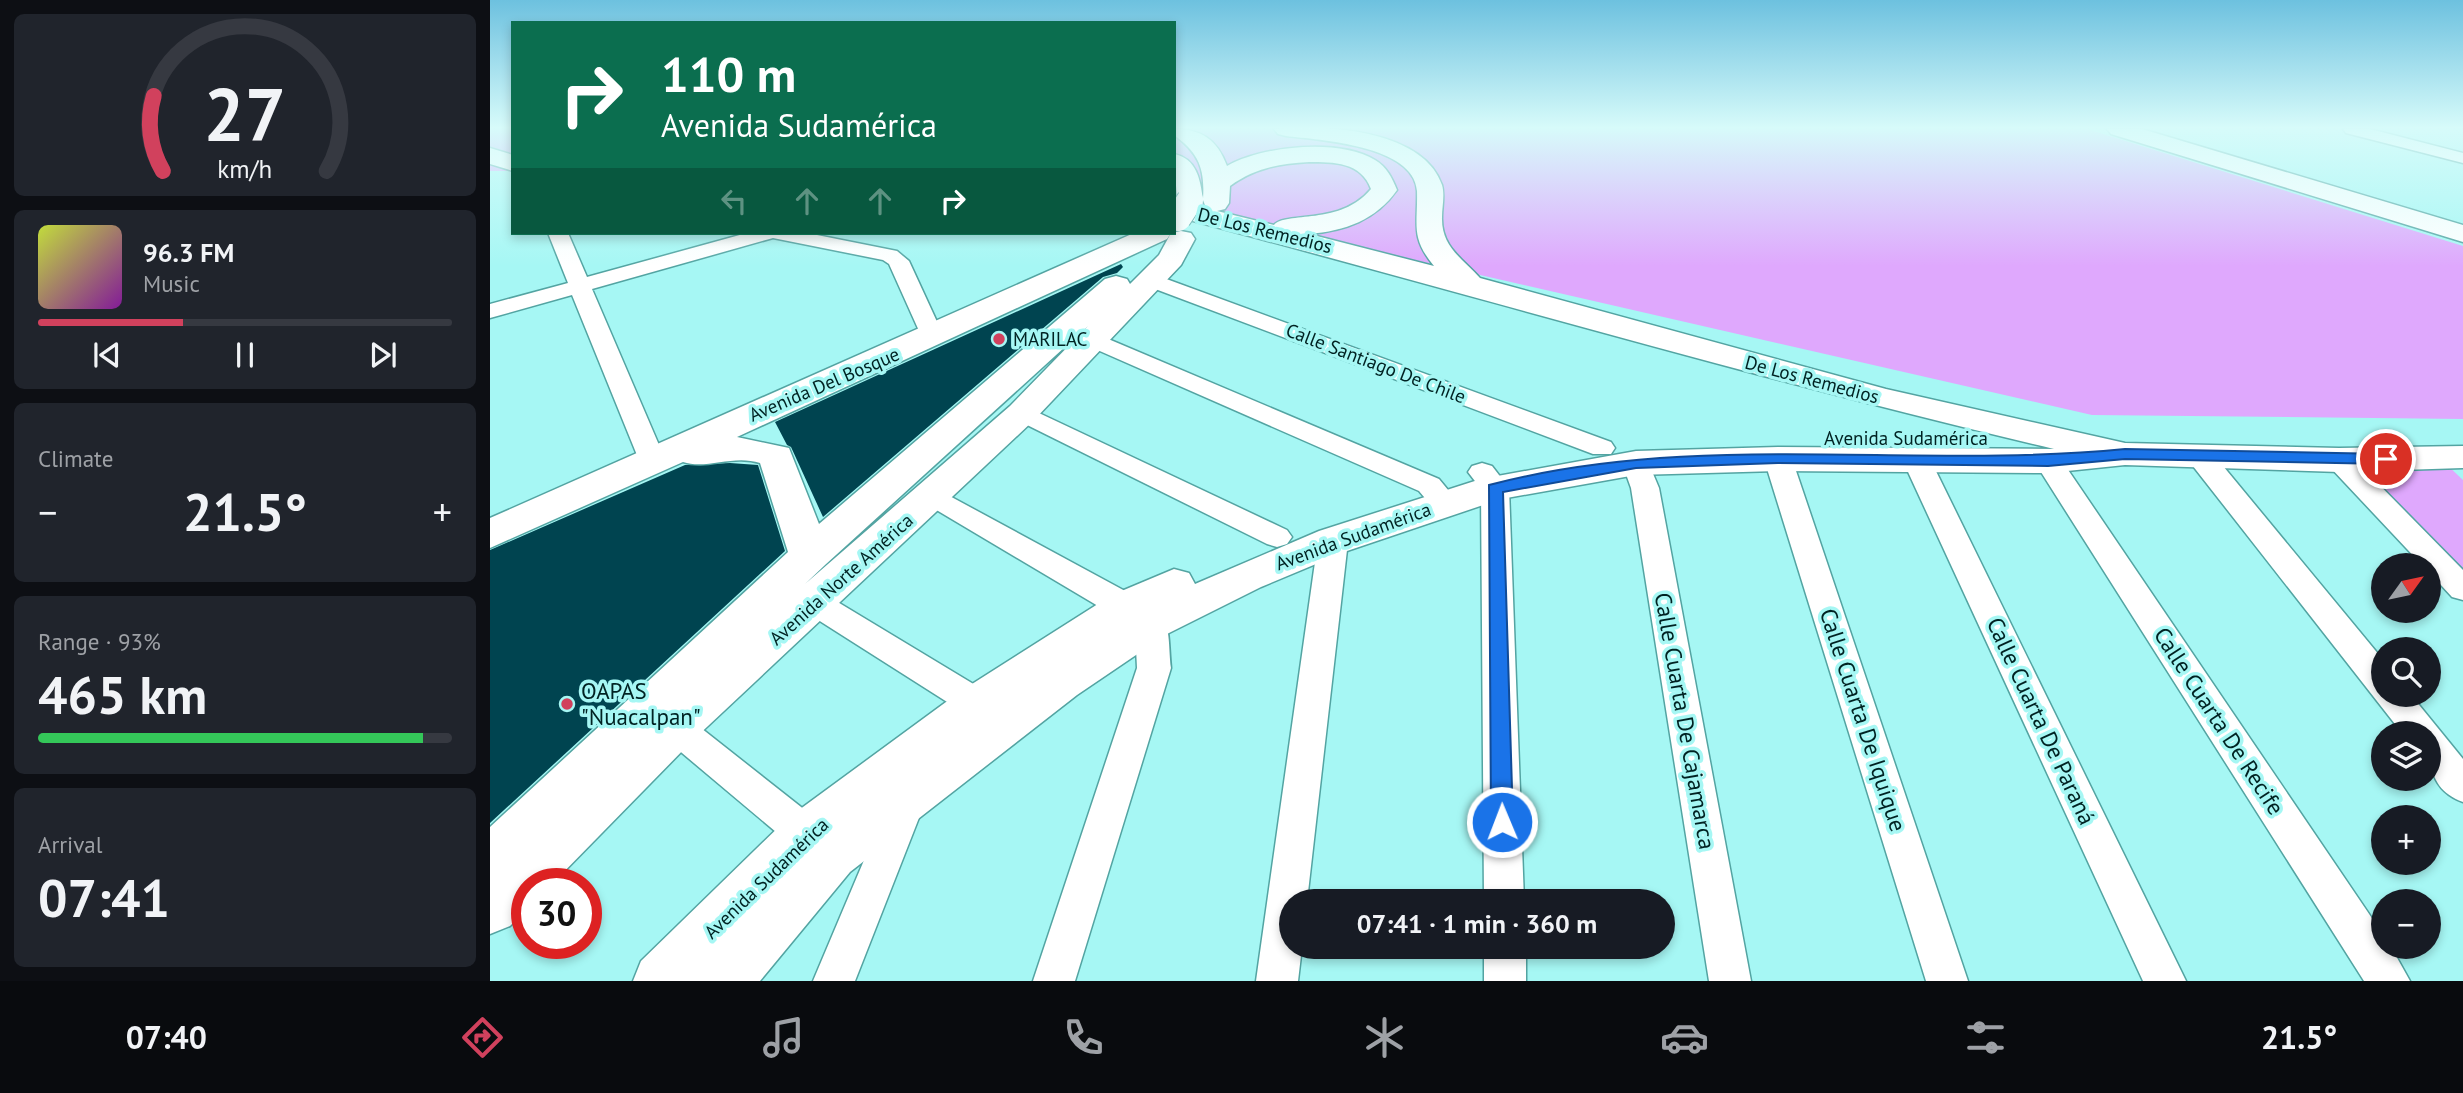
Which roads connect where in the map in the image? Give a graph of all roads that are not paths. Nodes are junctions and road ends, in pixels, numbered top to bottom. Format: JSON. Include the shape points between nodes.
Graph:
{"nodes":[{"id":1,"x":1186,"y":175,"type":"edge"},
{"id":2,"x":1210,"y":175,"type":"edge"},
{"id":3,"x":1237,"y":175,"type":"edge"},
{"id":4,"x":1379,"y":175,"type":"edge"},
{"id":5,"x":1425,"y":175,"type":"edge"},
{"id":6,"x":2272,"y":175,"type":"edge"},
{"id":7,"x":2303,"y":175,"type":"edge"},
{"id":8,"x":1186,"y":214,"type":"edge"},
{"id":9,"x":1241,"y":223,"type":"junction"},
{"id":10,"x":2463,"y":223,"type":"edge"},
{"id":11,"x":2463,"y":233,"type":"edge"},
{"id":12,"x":559,"y":235,"type":"edge"},
{"id":13,"x":762,"y":235,"type":"edge"},
{"id":14,"x":787,"y":235,"type":"edge"},
{"id":15,"x":1143,"y":235,"type":"edge"},
{"id":16,"x":1166,"y":235,"type":"edge"},
{"id":17,"x":1150,"y":279,"type":"junction"},
{"id":18,"x":1469,"y":284,"type":"junction"},
{"id":19,"x":579,"y":286,"type":"junction"},
{"id":20,"x":490,"y":311,"type":"edge"},
{"id":21,"x":932,"y":337,"type":"junction"},
{"id":22,"x":1094,"y":340,"type":"junction"},
{"id":23,"x":1880,"y":398,"type":"junction"},
{"id":24,"x":1022,"y":413,"type":"junction"},
{"id":25,"x":1995,"y":441,"type":"junction"},
{"id":26,"x":1901,"y":449,"type":"junction"},
{"id":27,"x":2050,"y":450,"type":"junction"},
{"id":28,"x":1619,"y":456,"type":"junction"},
{"id":29,"x":2199,"y":456,"type":"junction"},
{"id":30,"x":651,"y":458,"type":"junction"},
{"id":31,"x":1778,"y":459,"type":"junction"},
{"id":32,"x":2339,"y":460,"type":"junction"},
{"id":33,"x":2458,"y":462,"type":"edge"},
{"id":34,"x":1489,"y":480,"type":"junction"},
{"id":35,"x":1437,"y":494,"type":"junction"},
{"id":36,"x":933,"y":496,"type":"junction"},
{"id":37,"x":490,"y":534,"type":"edge"},
{"id":38,"x":1277,"y":537,"type":"junction"},
{"id":39,"x":1333,"y":541,"type":"junction"},
{"id":40,"x":810,"y":555,"type":"junction"},
{"id":41,"x":2463,"y":589,"type":"edge"},
{"id":42,"x":815,"y":603,"type":"junction"},
{"id":43,"x":1139,"y":614,"type":"junction"},
{"id":44,"x":2371,"y":669,"type":"edge"},
{"id":45,"x":978,"y":704,"type":"junction"},
{"id":46,"x":2401,"y":707,"type":"edge"},
{"id":47,"x":2412,"y":721,"type":"edge"},
{"id":48,"x":675,"y":727,"type":"junction"},
{"id":49,"x":2441,"y":758,"type":"edge"},
{"id":50,"x":898,"y":784,"type":"junction"},
{"id":51,"x":2463,"y":786,"type":"edge"},
{"id":52,"x":819,"y":844,"type":"junction"},
{"id":53,"x":490,"y":863,"type":"edge"},
{"id":54,"x":1504,"y":889,"type":"edge"},
{"id":55,"x":490,"y":908,"type":"edge"},
{"id":56,"x":1504,"y":959,"type":"edge"},
{"id":57,"x":662,"y":981,"type":"edge"},
{"id":58,"x":722,"y":981,"type":"edge"},
{"id":59,"x":834,"y":981,"type":"edge"},
{"id":60,"x":1054,"y":981,"type":"edge"},
{"id":61,"x":1277,"y":981,"type":"edge"},
{"id":62,"x":1505,"y":981,"type":"edge"},
{"id":63,"x":1730,"y":981,"type":"edge"},
{"id":64,"x":1947,"y":981,"type":"edge"},
{"id":65,"x":2165,"y":981,"type":"edge"},
{"id":66,"x":2389,"y":981,"type":"edge"}],
"edges":[{"from":1,"to":8,"type":"main road"},
{"from":2,"to":8,"type":"main road"},
{"from":3,"to":8,"type":"main road"},
{"from":4,"to":9,"type":"main road","via":[[1384,190],[1376,203],[1359,214],[1305,227]]},
{"from":5,"to":18,"type":"main road","via":[[1430,188],[1427,233],[1432,247]]},
{"from":6,"to":11,"type":"main road"},
{"from":7,"to":10,"type":"main road"},
{"from":8,"to":9,"type":"main road","name":"De Los Remedios"},
{"from":8,"to":17,"type":"main road","name":"Avenida Norte América","via":[[1171,259]]},
{"from":9,"to":18,"type":"main road","name":"De Los Remedios"},
{"from":12,"to":19,"type":"street"},
{"from":13,"to":19,"type":"street"},
{"from":14,"to":21,"type":"street","via":[[890,255],[898,261]]},
{"from":15,"to":21,"type":"main road","name":"Avenida Del Bosque"},
{"from":16,"to":40,"type":"main road","name":"Avenida Norte América","via":[[1135,268]]},
{"from":17,"to":22,"type":"main road","name":"Avenida Norte América"},
{"from":17,"to":28,"type":"street","name":"Calle Santiago De Chile"},
{"from":18,"to":23,"type":"main road","name":"De Los Remedios"},
{"from":19,"to":20,"type":"street"},
{"from":19,"to":30,"type":"street"},
{"from":21,"to":30,"type":"main road","name":"Avenida Del Bosque"},
{"from":22,"to":24,"type":"main road","name":"Avenida Norte América"},
{"from":22,"to":35,"type":"street"},
{"from":23,"to":25,"type":"main road","name":"De Los Remedios"},
{"from":23,"to":26,"type":"main road","via":[[1899,420]]},
{"from":24,"to":36,"type":"main road","name":"Avenida Norte América"},
{"from":24,"to":38,"type":"street"},
{"from":25,"to":26,"type":"main road","name":"Avenida Sudamérica"},
{"from":25,"to":27,"type":"main road","name":"Avenida Sudamérica"},
{"from":26,"to":28,"type":"main road","name":"Avenida Sudamérica","via":[[1783,437]]},
{"from":26,"to":31,"type":"main road","name":"Avenida Sudamérica"},
{"from":26,"to":65,"type":"street","name":"Calle Cuarta De Paraná"},
{"from":27,"to":29,"type":"main road","name":"Avenida Sudamérica"},
{"from":27,"to":66,"type":"street","name":"Calle Cuarta De Recife"},
{"from":28,"to":31,"type":"main road","name":"Avenida Sudamérica"},
{"from":28,"to":34,"type":"main road","name":"Avenida Sudamérica"},
{"from":28,"to":63,"type":"street","name":"Calle Cuarta De Cajamarca","via":[[1645,488]]},
{"from":29,"to":32,"type":"main road"},
{"from":29,"to":44,"type":"street"},
{"from":30,"to":37,"type":"main road","name":"Avenida Del Bosque"},
{"from":31,"to":64,"type":"street","name":"Calle Cuarta De Iquique"},
{"from":32,"to":33,"type":"main road"},
{"from":32,"to":41,"type":"street"},
{"from":34,"to":35,"type":"main road","name":"Avenida Sudamérica"},
{"from":34,"to":54,"type":"street"},
{"from":35,"to":38,"type":"main road","name":"Avenida Sudamérica"},
{"from":35,"to":39,"type":"main road","name":"Avenida Sudamérica"},
{"from":36,"to":42,"type":"main road","name":"Avenida Norte América"},
{"from":36,"to":43,"type":"street"},
{"from":37,"to":40,"type":"main road","via":[[685,457],[712,449],[751,447],[776,456]]},
{"from":38,"to":43,"type":"main road","name":"Avenida Sudamérica"},
{"from":39,"to":43,"type":"main road","name":"Avenida Sudamérica"},
{"from":39,"to":61,"type":"street"},
{"from":40,"to":53,"type":"main road","name":"Avenida Norte América"},
{"from":42,"to":45,"type":"street"},
{"from":42,"to":48,"type":"main road","name":"Avenida Norte América"},
{"from":43,"to":45,"type":"main road","name":"Avenida Sudamérica"},
{"from":43,"to":50,"type":"main road","name":"Avenida Sudamérica","via":[[1061,682]]},
{"from":43,"to":60,"type":"street","via":[[1154,668]]},
{"from":45,"to":50,"type":"main road","name":"Avenida Sudamérica"},
{"from":46,"to":47,"type":"street"},
{"from":48,"to":52,"type":"street"},
{"from":48,"to":55,"type":"main road","name":"Avenida Norte América"},
{"from":49,"to":51,"type":"street"},
{"from":50,"to":52,"type":"main road","name":"Avenida Sudamérica"},
{"from":50,"to":59,"type":"street"},
{"from":52,"to":57,"type":"main road","name":"Avenida Sudamérica"},
{"from":52,"to":58,"type":"main road","name":"Avenida Sudamérica"},
{"from":56,"to":62,"type":"street"}]}
